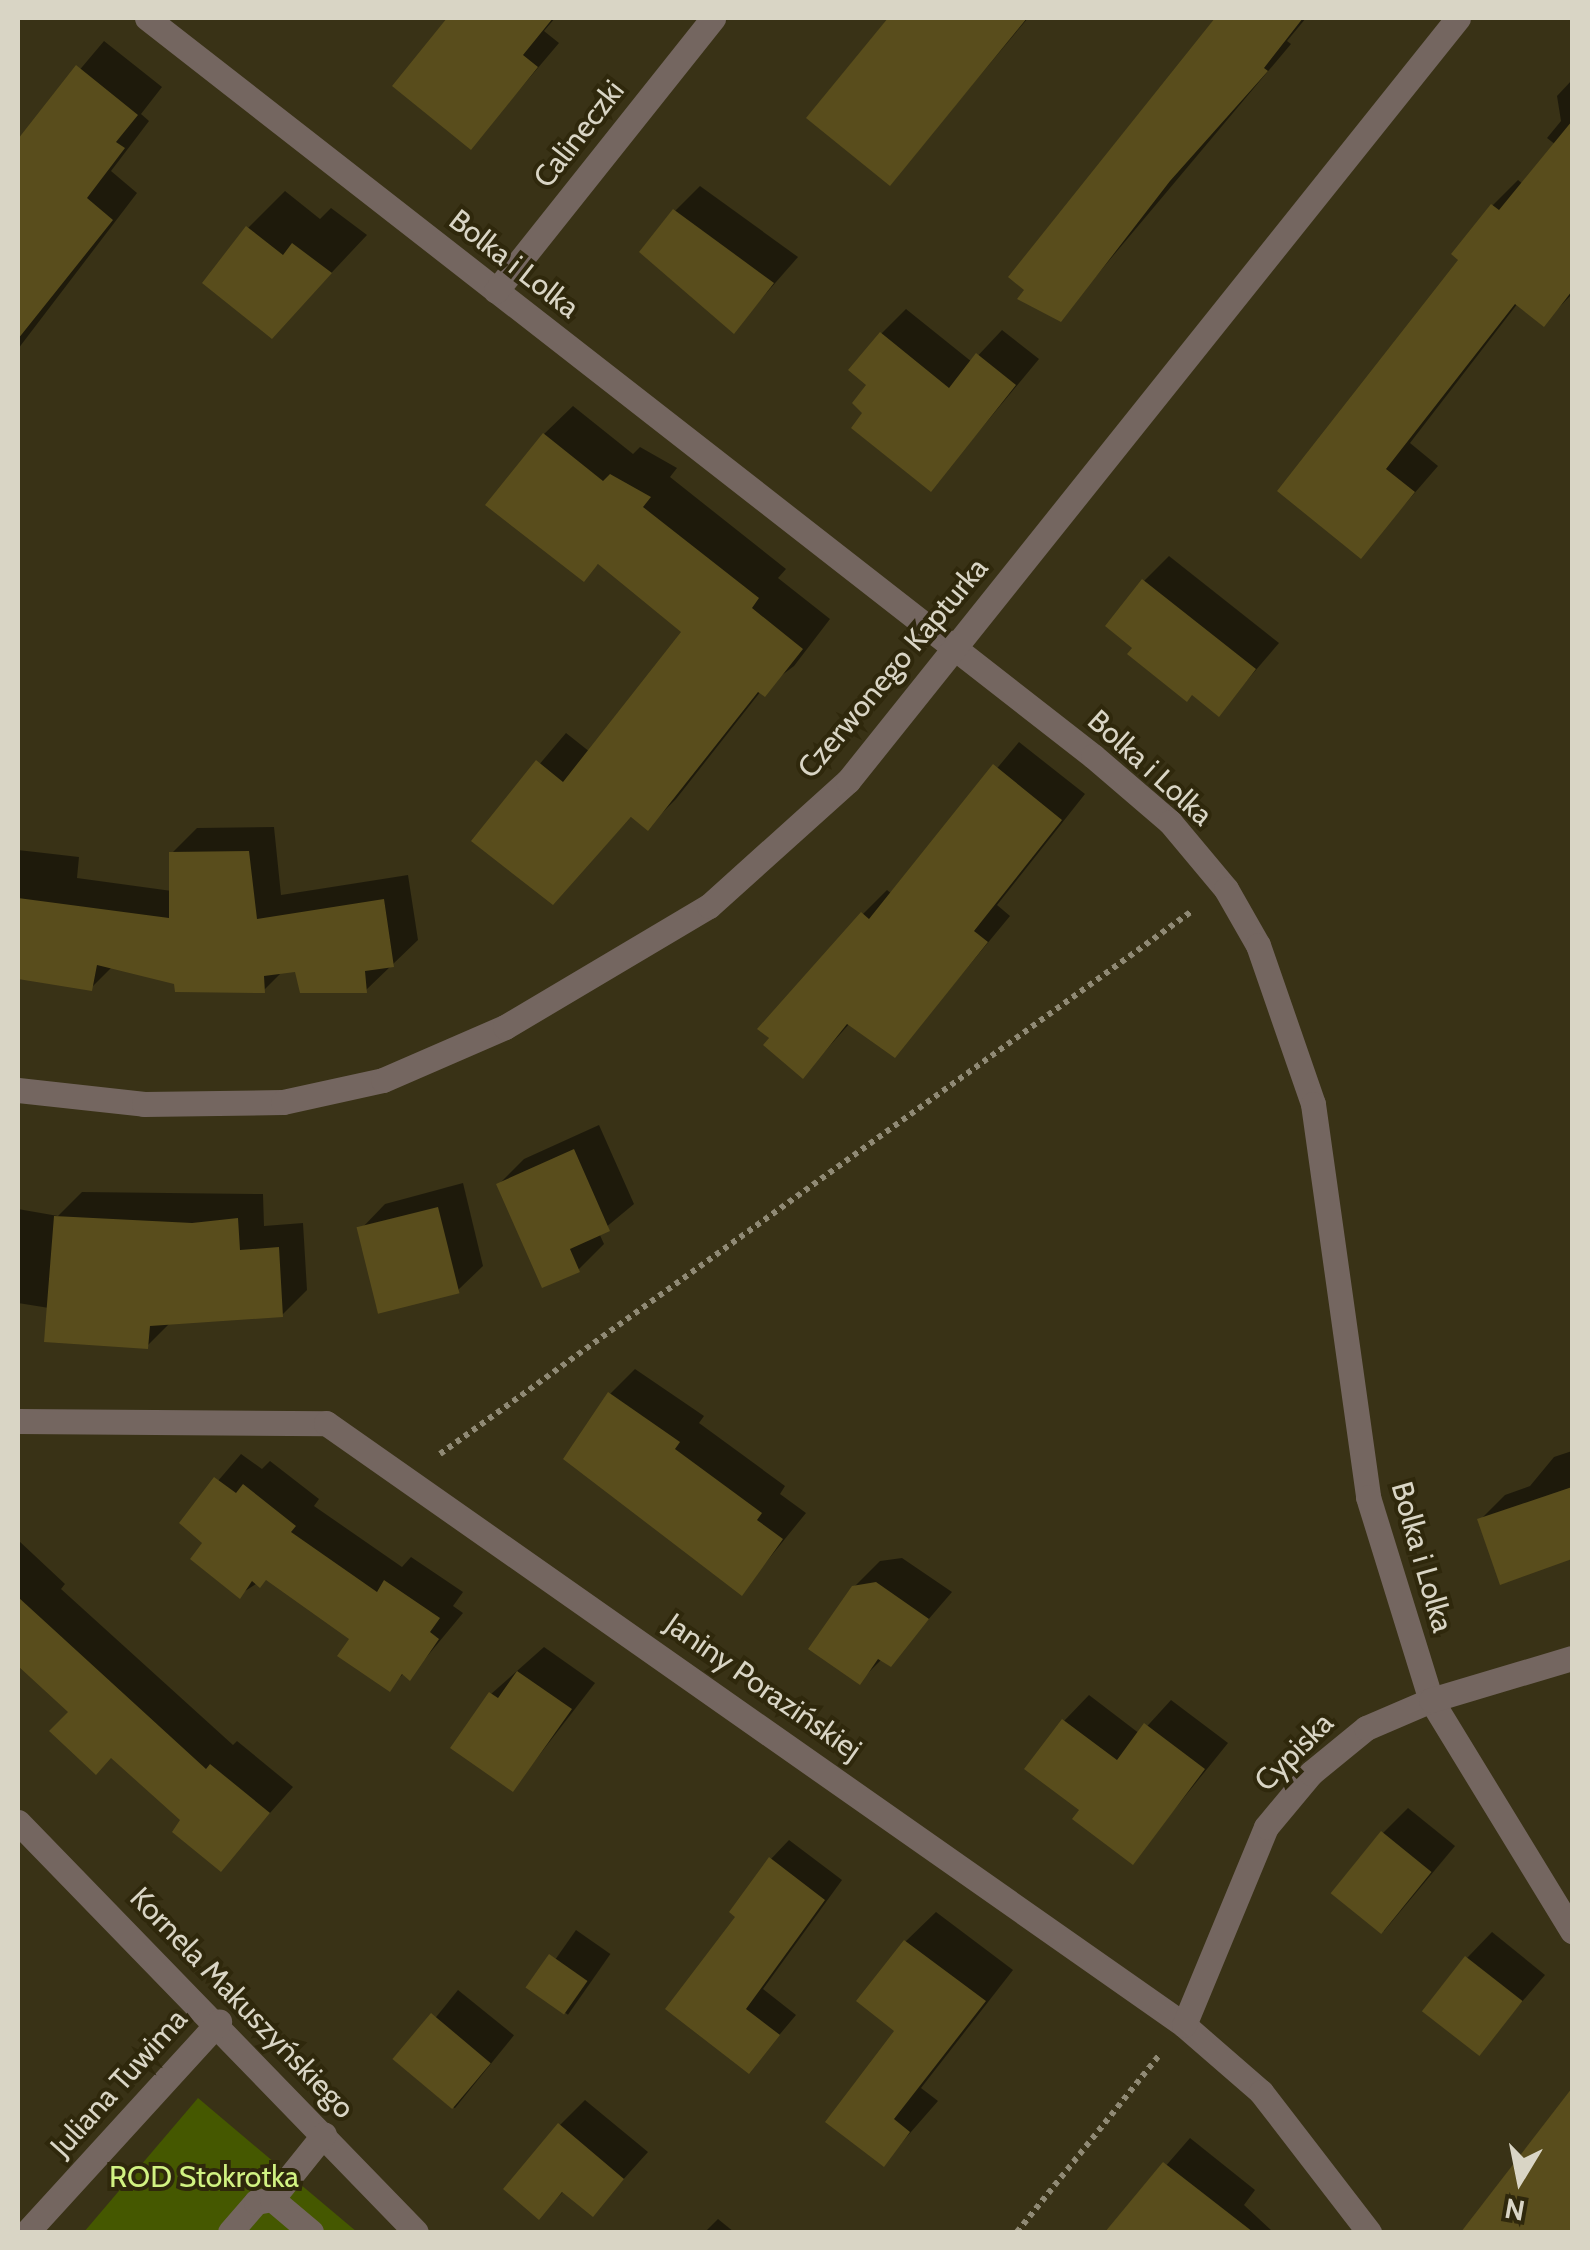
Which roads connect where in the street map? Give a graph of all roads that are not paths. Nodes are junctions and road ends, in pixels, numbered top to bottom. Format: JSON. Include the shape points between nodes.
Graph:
{"nodes":[{"id":1,"x":147,"y":18,"type":"edge"},
{"id":2,"x":713,"y":18,"type":"edge"},
{"id":3,"x":1458,"y":18,"type":"edge"},
{"id":4,"x":496,"y":290,"type":"junction"},
{"id":5,"x":955,"y":649,"type":"junction"},
{"id":6,"x":18,"y":1090,"type":"edge"},
{"id":7,"x":18,"y":1420,"type":"edge"},
{"id":8,"x":1572,"y":1658,"type":"edge"},
{"id":9,"x":1431,"y":1700,"type":"junction"},
{"id":10,"x":18,"y":1822,"type":"edge"},
{"id":11,"x":1572,"y":1931,"type":"edge"},
{"id":12,"x":218,"y":2022,"type":"junction"},
{"id":13,"x":1184,"y":2025,"type":"junction"},
{"id":14,"x":324,"y":2134,"type":"junction"},
{"id":15,"x":272,"y":2199,"type":"junction"},
{"id":16,"x":26,"y":2232,"type":"edge"},
{"id":17,"x":230,"y":2232,"type":"edge"},
{"id":18,"x":311,"y":2232,"type":"edge"},
{"id":19,"x":416,"y":2232,"type":"edge"},
{"id":20,"x":1368,"y":2232,"type":"edge"}],
"edges":[{"from":1,"to":4,"type":"street","name":"Bolka i Lolka"},
{"from":2,"to":4,"type":"street","name":"Calineczki"},
{"from":3,"to":5,"type":"street","name":"Czerwonego Kapturka"},
{"from":4,"to":5,"type":"street","name":"Bolka i Lolka"},
{"from":5,"to":6,"type":"street","name":"Czerwonego Kapturka","via":[[848,781],[710,906],[505,1027],[383,1080],[283,1102],[144,1104]]},
{"from":5,"to":9,"type":"street","name":"Bolka i Lolka","via":[[1170,822],[1226,889],[1258,945],[1313,1104],[1368,1496]]},
{"from":7,"to":13,"type":"street","name":"Janiny Porazińskiej","via":[[326,1423]]},
{"from":8,"to":9,"type":"street","name":"Cypiska"},
{"from":9,"to":11,"type":"street","name":"Bolka i Lolka"},
{"from":9,"to":13,"type":"street","name":"Cypiska","via":[[1366,1728],[1311,1773],[1266,1827]]},
{"from":10,"to":12,"type":"street","name":"Kornela Makuszyńskiego"},
{"from":12,"to":14,"type":"street","name":"Kornela Makuszyńskiego"},
{"from":12,"to":16,"type":"street","name":"Juliana Tuwima"},
{"from":13,"to":20,"type":"street","name":"Janiny Porazińskiej","via":[[1261,2092]]},
{"from":14,"to":15,"type":"street"},
{"from":14,"to":19,"type":"street","name":"Kornela Makuszyńskiego"},
{"from":15,"to":17,"type":"street","via":[[256,2202]]},
{"from":15,"to":18,"type":"street"}]}
